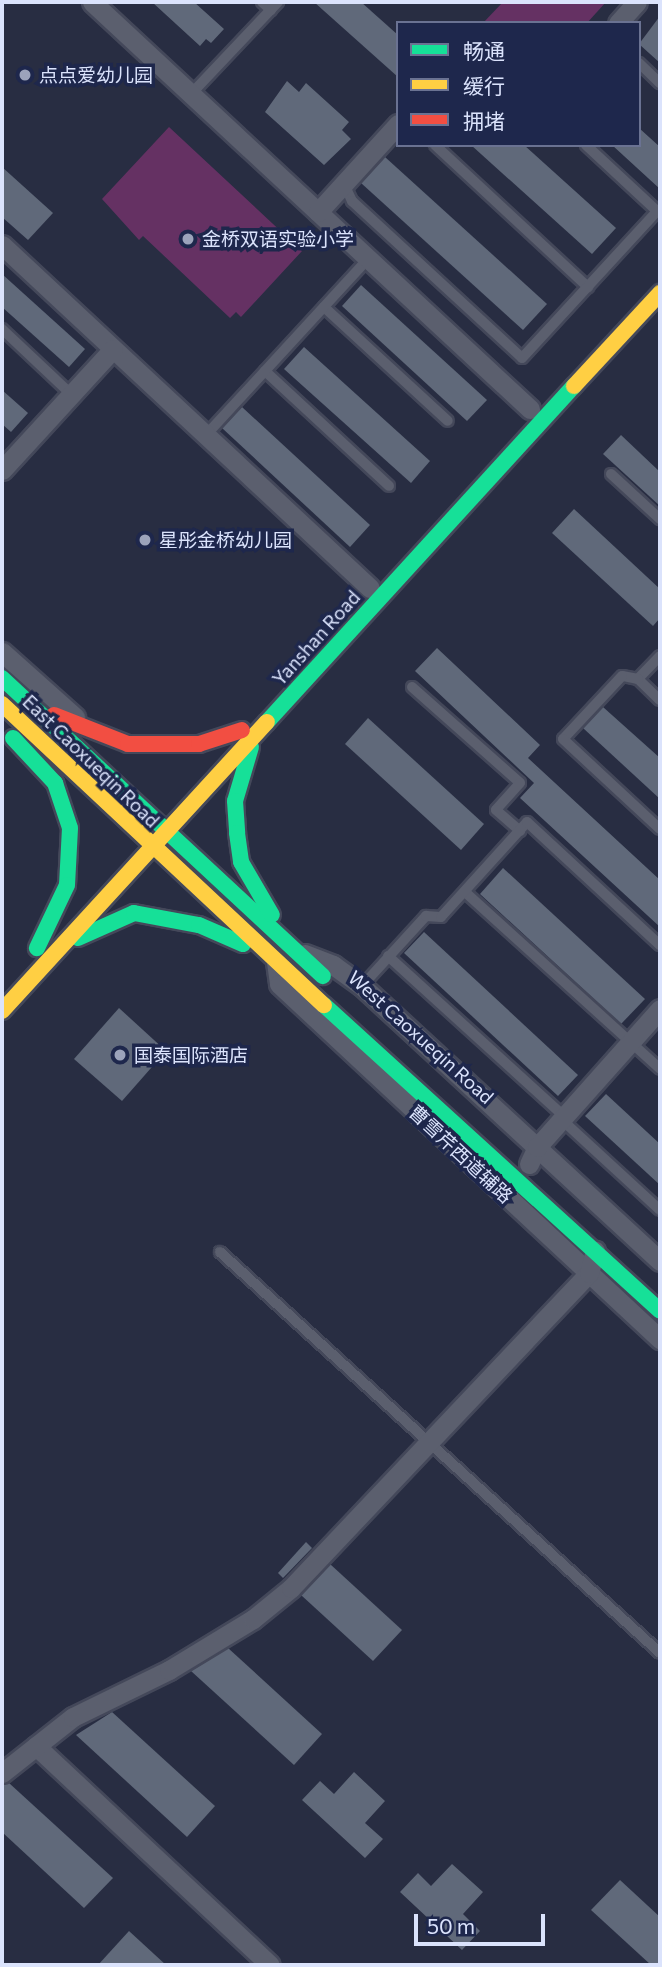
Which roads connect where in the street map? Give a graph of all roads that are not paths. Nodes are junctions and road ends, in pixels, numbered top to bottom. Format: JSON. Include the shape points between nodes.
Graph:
{"nodes":[{"id":1,"x":92,"y":2,"type":"edge"},
{"id":2,"x":262,"y":2,"type":"edge"},
{"id":3,"x":637,"y":2,"type":"edge"},
{"id":4,"x":274,"y":6,"type":"edge"},
{"id":5,"x":620,"y":21,"type":"edge"},
{"id":6,"x":641,"y":65,"type":"edge"},
{"id":7,"x":660,"y":83,"type":"edge"},
{"id":8,"x":191,"y":94,"type":"junction"},
{"id":9,"x":396,"y":126,"type":"edge"},
{"id":10,"x":437,"y":147,"type":"edge"},
{"id":11,"x":588,"y":147,"type":"edge"},
{"id":12,"x":344,"y":184,"type":"junction"},
{"id":13,"x":318,"y":212,"type":"junction"},
{"id":14,"x":2,"y":245,"type":"edge"},
{"id":15,"x":368,"y":259,"type":"junction"},
{"id":16,"x":656,"y":286,"type":"edge"},
{"id":17,"x":588,"y":287,"type":"junction"},
{"id":18,"x":324,"y":307,"type":"junction"},
{"id":19,"x":2,"y":328,"type":"edge"},
{"id":20,"x":113,"y":349,"type":"junction"},
{"id":21,"x":265,"y":371,"type":"junction"},
{"id":22,"x":71,"y":394,"type":"junction"},
{"id":23,"x":530,"y":409,"type":"junction"},
{"id":24,"x":448,"y":421,"type":"dead end"},
{"id":25,"x":206,"y":435,"type":"junction"},
{"id":26,"x":4,"y":462,"type":"edge"},
{"id":27,"x":611,"y":474,"type":"dead end"},
{"id":28,"x":390,"y":486,"type":"dead end"},
{"id":29,"x":660,"y":519,"type":"edge"},
{"id":30,"x":370,"y":588,"type":"junction"},
{"id":31,"x":2,"y":652,"type":"edge"},
{"id":32,"x":660,"y":656,"type":"edge"},
{"id":33,"x":2,"y":678,"type":"edge"},
{"id":34,"x":638,"y":679,"type":"junction"},
{"id":35,"x":412,"y":687,"type":"dead end"},
{"id":36,"x":660,"y":700,"type":"edge"},
{"id":37,"x":2,"y":704,"type":"edge"},
{"id":38,"x":30,"y":704,"type":"junction"},
{"id":39,"x":2,"y":722,"type":"edge"},
{"id":40,"x":249,"y":733,"type":"junction"},
{"id":41,"x":101,"y":737,"type":"junction"},
{"id":42,"x":155,"y":818,"type":"junction"},
{"id":43,"x":660,"y":829,"type":"edge"},
{"id":44,"x":167,"y":830,"type":"junction"},
{"id":45,"x":520,"y":831,"type":"junction"},
{"id":46,"x":140,"y":835,"type":"junction"},
{"id":47,"x":152,"y":849,"type":"junction"},
{"id":48,"x":465,"y":892,"type":"junction"},
{"id":49,"x":660,"y":945,"type":"edge"},
{"id":50,"x":37,"y":948,"type":"junction"},
{"id":51,"x":294,"y":950,"type":"junction"},
{"id":52,"x":57,"y":951,"type":"junction"},
{"id":53,"x":388,"y":956,"type":"junction"},
{"id":54,"x":275,"y":962,"type":"junction"},
{"id":55,"x":2,"y":985,"type":"edge"},
{"id":56,"x":354,"y":991,"type":"junction"},
{"id":57,"x":660,"y":1009,"type":"edge"},
{"id":58,"x":2,"y":1011,"type":"edge"},
{"id":59,"x":630,"y":1042,"type":"junction"},
{"id":60,"x":660,"y":1069,"type":"edge"},
{"id":61,"x":563,"y":1117,"type":"junction"},
{"id":62,"x":498,"y":1136,"type":"dead end"},
{"id":63,"x":533,"y":1156,"type":"junction"},
{"id":64,"x":660,"y":1210,"type":"edge"},
{"id":65,"x":595,"y":1251,"type":"junction"},
{"id":66,"x":220,"y":1252,"type":"dead end"},
{"id":67,"x":655,"y":1268,"type":"edge"},
{"id":68,"x":589,"y":1273,"type":"junction"},
{"id":69,"x":660,"y":1311,"type":"edge"},
{"id":70,"x":660,"y":1339,"type":"edge"},
{"id":71,"x":429,"y":1443,"type":"junction"},
{"id":72,"x":660,"y":1653,"type":"edge"},
{"id":73,"x":36,"y":1746,"type":"junction"},
{"id":74,"x":2,"y":1773,"type":"edge"},
{"id":75,"x":270,"y":1965,"type":"edge"}],
"edges":[{"from":1,"to":8,"type":"street"},
{"from":2,"to":4,"type":"lane"},
{"from":3,"to":5,"type":"street"},
{"from":4,"to":8,"type":"lane"},
{"from":6,"to":7,"type":"lane"},
{"from":8,"to":13,"type":"street"},
{"from":9,"to":12,"type":"street"},
{"from":10,"to":17,"type":"lane"},
{"from":11,"to":17,"type":"lane","via":[[657,211]]},
{"from":12,"to":13,"type":"street"},
{"from":12,"to":17,"type":"lane","via":[[352,201],[522,358]]},
{"from":13,"to":15,"type":"street"},
{"from":14,"to":20,"type":"street"},
{"from":15,"to":18,"type":"lane"},
{"from":15,"to":23,"type":"street"},
{"from":16,"to":23,"type":"main road","name":"Yanshan Road"},
{"from":16,"to":40,"type":"main road","name":"Yanshan Road"},
{"from":18,"to":21,"type":"lane"},
{"from":18,"to":24,"type":"lane"},
{"from":19,"to":22,"type":"lane"},
{"from":20,"to":22,"type":"street"},
{"from":20,"to":25,"type":"street"},
{"from":21,"to":25,"type":"lane"},
{"from":21,"to":28,"type":"lane"},
{"from":22,"to":26,"type":"street"},
{"from":23,"to":30,"type":"main road","name":"Yanshan Road"},
{"from":25,"to":30,"type":"street"},
{"from":27,"to":29,"type":"lane"},
{"from":30,"to":40,"type":"main road","name":"Yanshan Road"},
{"from":31,"to":41,"type":"street"},
{"from":32,"to":34,"type":"lane"},
{"from":33,"to":38,"type":"main road","name":"East Caoxueqin Road"},
{"from":34,"to":36,"type":"lane"},
{"from":34,"to":43,"type":"lane","via":[[622,676],[563,739]]},
{"from":35,"to":45,"type":"lane","via":[[520,783],[496,810]]},
{"from":37,"to":46,"type":"main road","name":"East Caoxueqin Road"},
{"from":38,"to":41,"type":"main road"},
{"from":38,"to":42,"type":"main road","name":"East Caoxueqin Road"},
{"from":39,"to":50,"type":"main road","via":[[55,783],[70,828],[67,885]]},
{"from":40,"to":41,"type":"main road","via":[[199,744],[128,744]]},
{"from":40,"to":42,"type":"main road","name":"Yanshan Road"},
{"from":40,"to":44,"type":"main road","name":"Yanshan Road"},
{"from":40,"to":51,"type":"main road","via":[[235,801],[241,862]]},
{"from":42,"to":44,"type":"main road"},
{"from":42,"to":46,"type":"main road","name":"Yanshan Road"},
{"from":44,"to":47,"type":"main road","name":"Yanshan Road"},
{"from":44,"to":51,"type":"main road"},
{"from":45,"to":48,"type":"lane"},
{"from":45,"to":49,"type":"lane","via":[[527,822]]},
{"from":46,"to":47,"type":"main road","name":"East Caoxueqin Road"},
{"from":46,"to":50,"type":"main road","name":"Yanshan Road"},
{"from":47,"to":52,"type":"main road","name":"Yanshan Road"},
{"from":47,"to":54,"type":"main road","name":"West Caoxueqin Road"},
{"from":48,"to":53,"type":"lane","via":[[441,917],[426,916]]},
{"from":48,"to":59,"type":"lane"},
{"from":50,"to":55,"type":"main road","name":"Yanshan Road"},
{"from":51,"to":56,"type":"street","via":[[333,965]]},
{"from":52,"to":54,"type":"main road","via":[[103,923],[134,913],[200,925]]},
{"from":52,"to":58,"type":"main road","name":"Yanshan Road"},
{"from":53,"to":56,"type":"lane"},
{"from":53,"to":61,"type":"lane"},
{"from":54,"to":65,"type":"main road","name":"West Caoxueqin Road"},
{"from":54,"to":68,"type":"street","name":"曹雪芹西道辅路","via":[[279,984]]},
{"from":56,"to":63,"type":"street"},
{"from":57,"to":59,"type":"street"},
{"from":59,"to":60,"type":"lane"},
{"from":59,"to":61,"type":"street"},
{"from":61,"to":63,"type":"street"},
{"from":61,"to":64,"type":"lane"},
{"from":62,"to":63,"type":"main road"},
{"from":63,"to":67,"type":"street"},
{"from":65,"to":68,"type":"street"},
{"from":65,"to":69,"type":"main road","name":"West Caoxueqin Road"},
{"from":66,"to":71,"type":"lane"},
{"from":68,"to":70,"type":"street","name":"曹雪芹西道辅路"},
{"from":68,"to":71,"type":"street"},
{"from":71,"to":72,"type":"lane"},
{"from":71,"to":73,"type":"street","via":[[291,1588],[253,1619],[169,1670],[73,1717]]},
{"from":73,"to":74,"type":"street"},
{"from":73,"to":75,"type":"street"}]}
